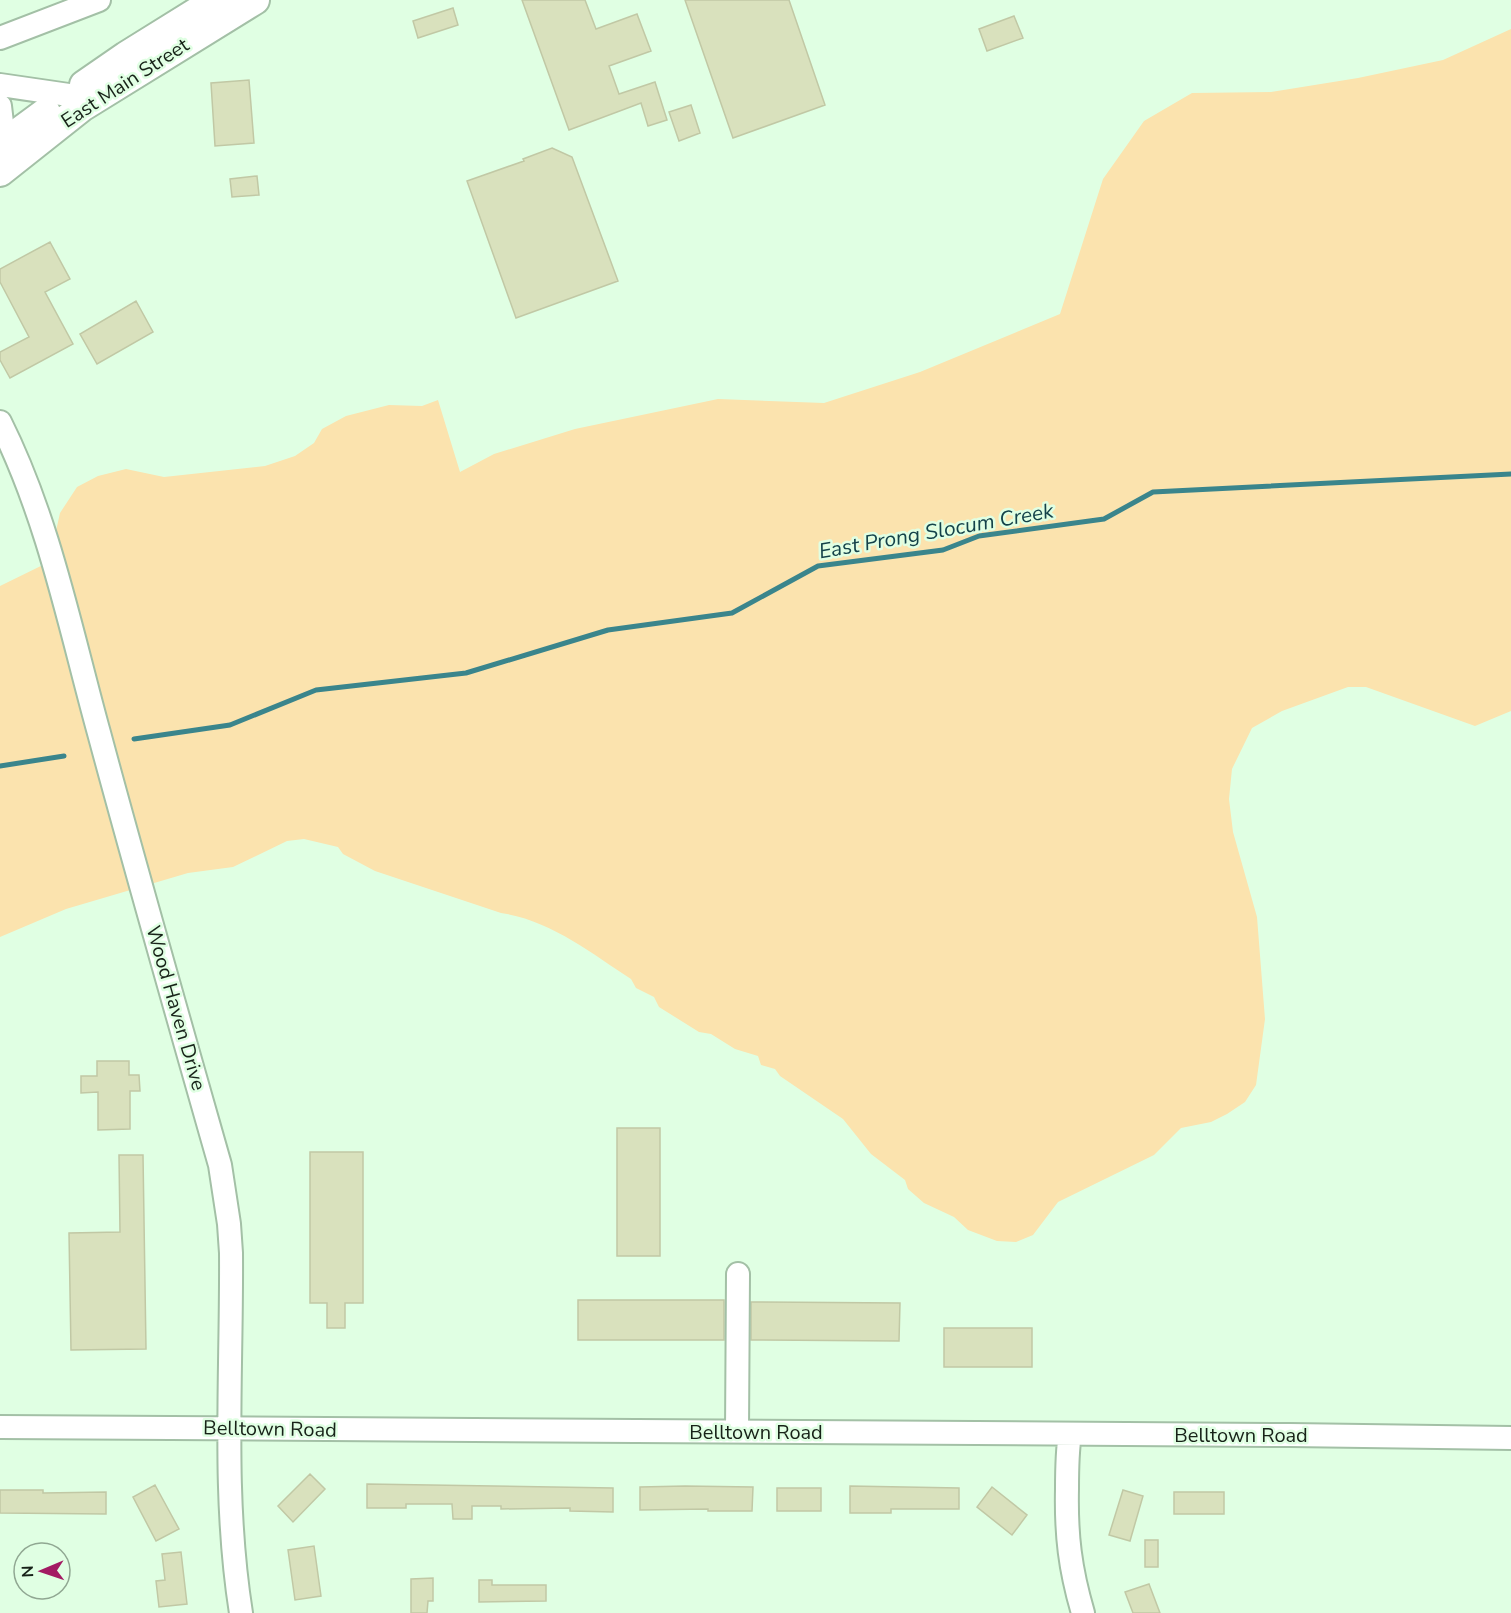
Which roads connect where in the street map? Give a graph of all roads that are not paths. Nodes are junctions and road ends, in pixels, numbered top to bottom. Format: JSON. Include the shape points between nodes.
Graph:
{"nodes":[{"id":1,"x":99,"y":0,"type":"edge"},
{"id":2,"x":216,"y":0,"type":"edge"},
{"id":3,"x":255,"y":0,"type":"edge"},
{"id":4,"x":0,"y":38,"type":"edge"},
{"id":5,"x":0,"y":85,"type":"edge"},
{"id":6,"x":82,"y":98,"type":"junction"},
{"id":7,"x":0,"y":106,"type":"edge"},
{"id":8,"x":0,"y":130,"type":"edge"},
{"id":9,"x":0,"y":146,"type":"edge"},
{"id":10,"x":0,"y":172,"type":"edge"},
{"id":11,"x":0,"y":422,"type":"edge"},
{"id":12,"x":738,"y":1274,"type":"dead end"},
{"id":13,"x":0,"y":1427,"type":"edge"},
{"id":14,"x":230,"y":1428,"type":"junction"},
{"id":15,"x":737,"y":1431,"type":"junction"},
{"id":16,"x":1070,"y":1434,"type":"junction"},
{"id":17,"x":1511,"y":1438,"type":"edge"},
{"id":18,"x":241,"y":1613,"type":"edge"},
{"id":19,"x":1083,"y":1613,"type":"edge"}],
"edges":[{"from":1,"to":4,"type":"street"},
{"from":2,"to":6,"type":"main road","name":"East Main Street","via":[[126,56]]},
{"from":3,"to":6,"type":"main road","name":"East Main Street"},
{"from":5,"to":6,"type":"street"},
{"from":6,"to":9,"type":"main road","name":"East Main Street"},
{"from":6,"to":10,"type":"main road","name":"East Main Street"},
{"from":7,"to":8,"type":"street"},
{"from":11,"to":14,"type":"street","name":"Wood Haven Drive","via":[[52,557],[220,1166],[231,1253]]},
{"from":12,"to":15,"type":"street"},
{"from":13,"to":14,"type":"street","name":"Belltown Road"},
{"from":14,"to":15,"type":"street","name":"Belltown Road"},
{"from":14,"to":18,"type":"street","name":"Wood Haven Drive","via":[[231,1508]]},
{"from":15,"to":16,"type":"street","name":"Belltown Road"},
{"from":16,"to":17,"type":"street","name":"Belltown Road"},
{"from":16,"to":19,"type":"street","via":[[1066,1532]]}]}
